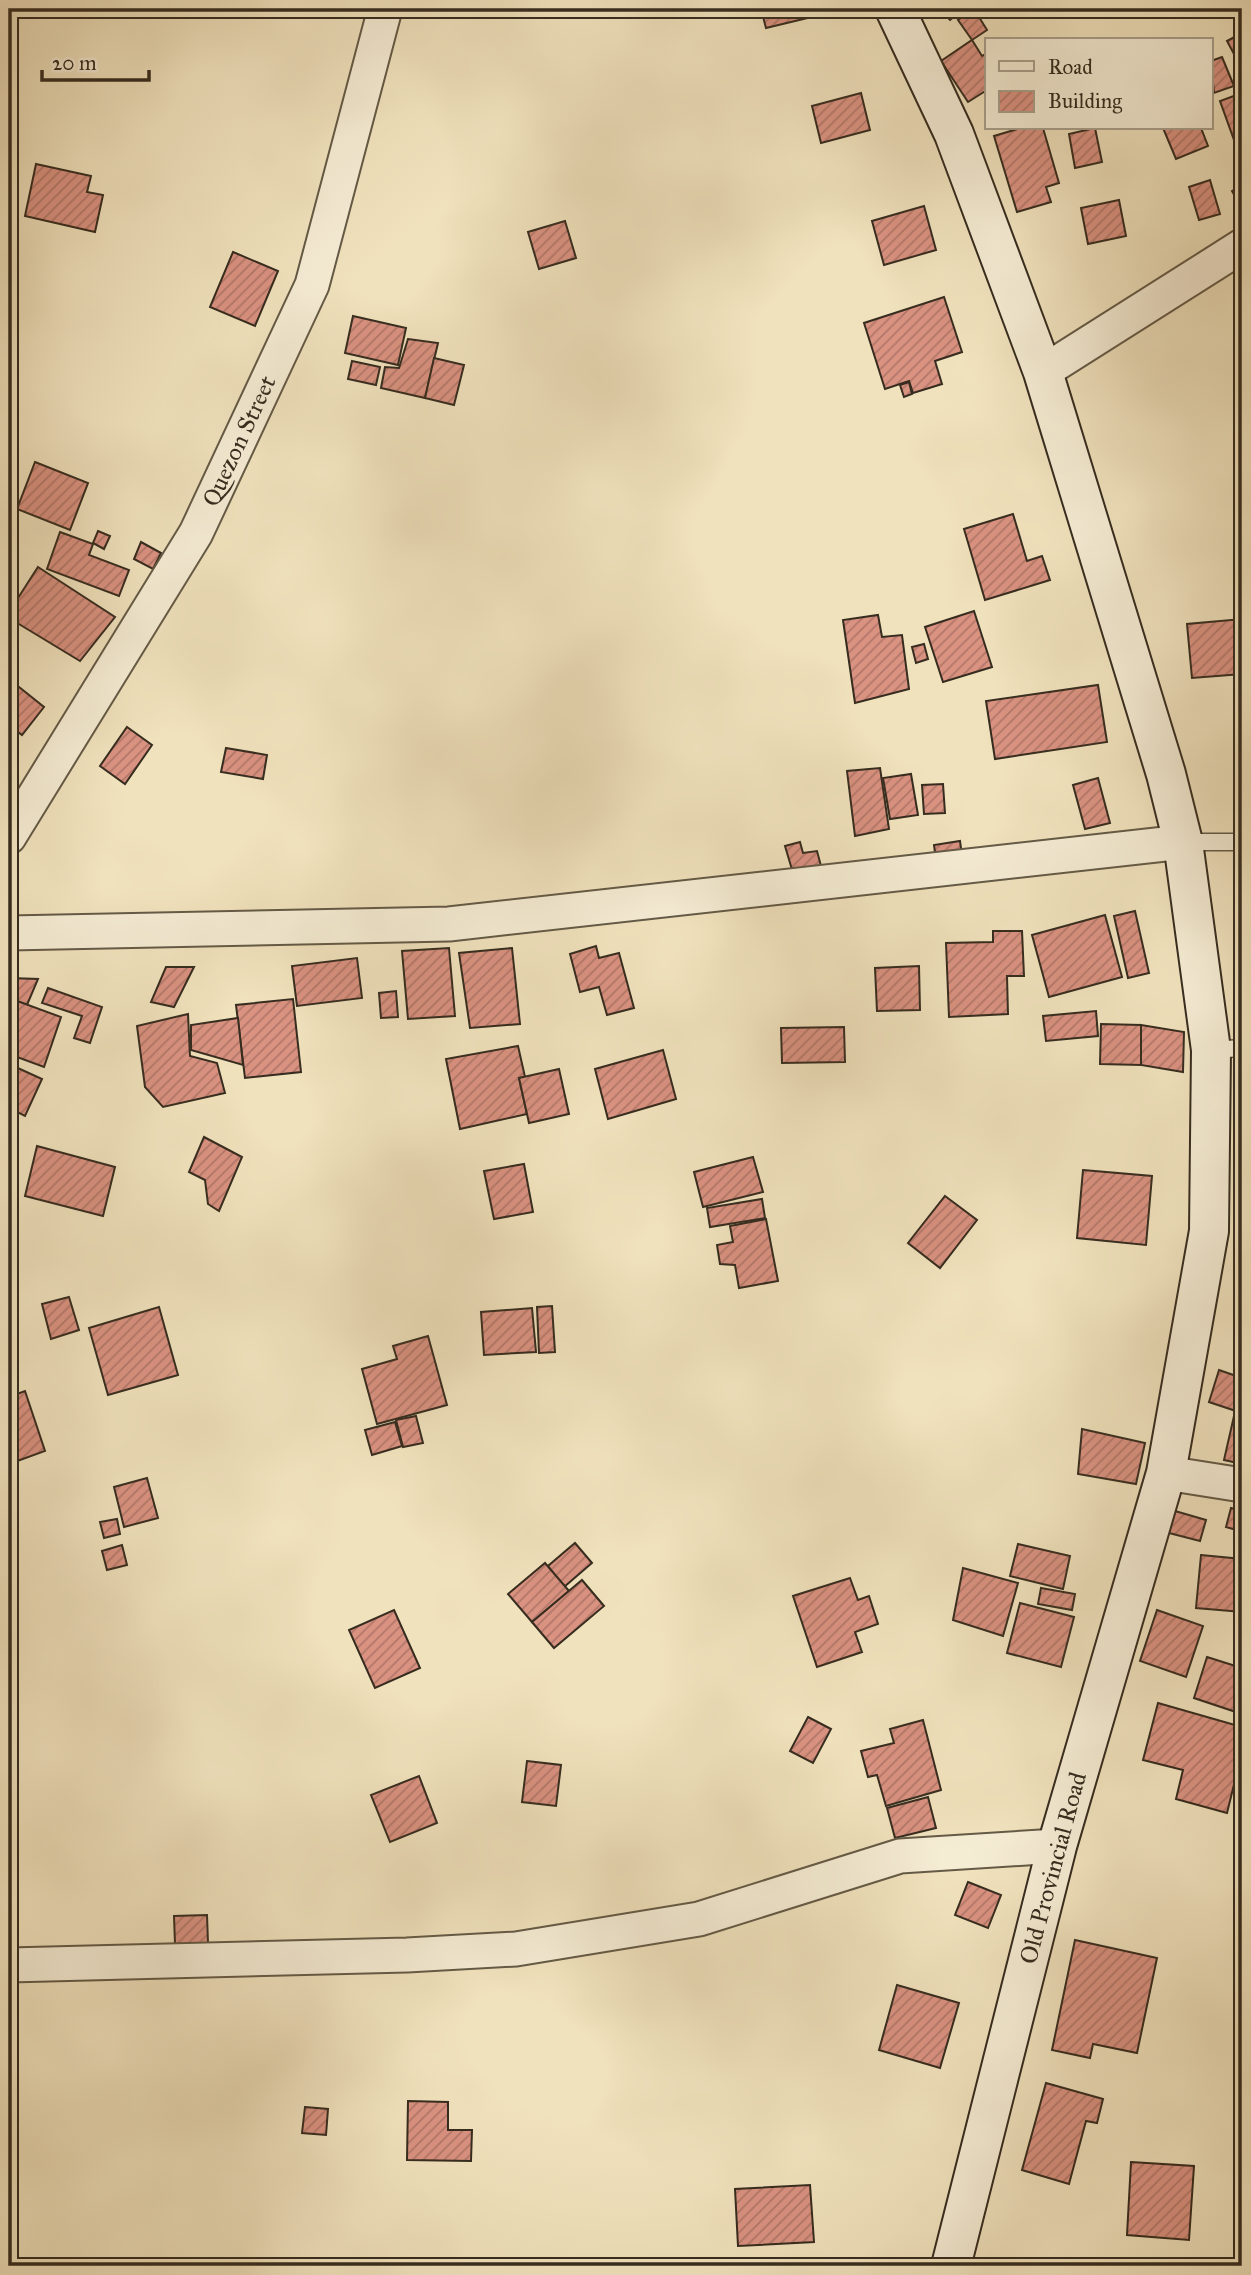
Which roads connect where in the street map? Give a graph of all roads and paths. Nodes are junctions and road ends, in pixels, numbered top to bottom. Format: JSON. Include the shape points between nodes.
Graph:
{"nodes":[{"id":1,"x":385,"y":9,"type":"edge"},
{"id":2,"x":895,"y":9,"type":"edge"},
{"id":3,"x":1242,"y":246,"type":"edge"},
{"id":4,"x":1043,"y":372,"type":"junction"},
{"id":5,"x":9,"y":836,"type":"edge"},
{"id":6,"x":1183,"y":842,"type":"junction"},
{"id":7,"x":1242,"y":842,"type":"edge"},
{"id":8,"x":9,"y":933,"type":"edge"},
{"id":9,"x":1227,"y":1049,"type":"edge"},
{"id":10,"x":1166,"y":1473,"type":"junction"},
{"id":11,"x":1242,"y":1485,"type":"edge"},
{"id":12,"x":1057,"y":1846,"type":"junction"},
{"id":13,"x":9,"y":1965,"type":"edge"},
{"id":14,"x":951,"y":2266,"type":"edge"}],
"edges":[{"from":1,"to":5,"type":"street","name":"Quezon Street","via":[[312,285],[196,533]]},
{"from":2,"to":4,"type":"main road","name":"Old Provincial Road","via":[[954,134]]},
{"from":3,"to":4,"type":"street"},
{"from":4,"to":6,"type":"main road","name":"Old Provincial Road"},
{"from":6,"to":7,"type":"lane"},
{"from":6,"to":8,"type":"street","via":[[449,924]]},
{"from":6,"to":9,"type":"main road","name":"Old Provincial Road"},
{"from":9,"to":10,"type":"main road","name":"Old Provincial Road","via":[[1209,1231]]},
{"from":10,"to":11,"type":"street"},
{"from":10,"to":12,"type":"main road","name":"Old Provincial Road"},
{"from":12,"to":13,"type":"street","via":[[900,1856],[699,1919],[516,1949]]},
{"from":12,"to":14,"type":"main road","name":"Old Provincial Road"}]}
